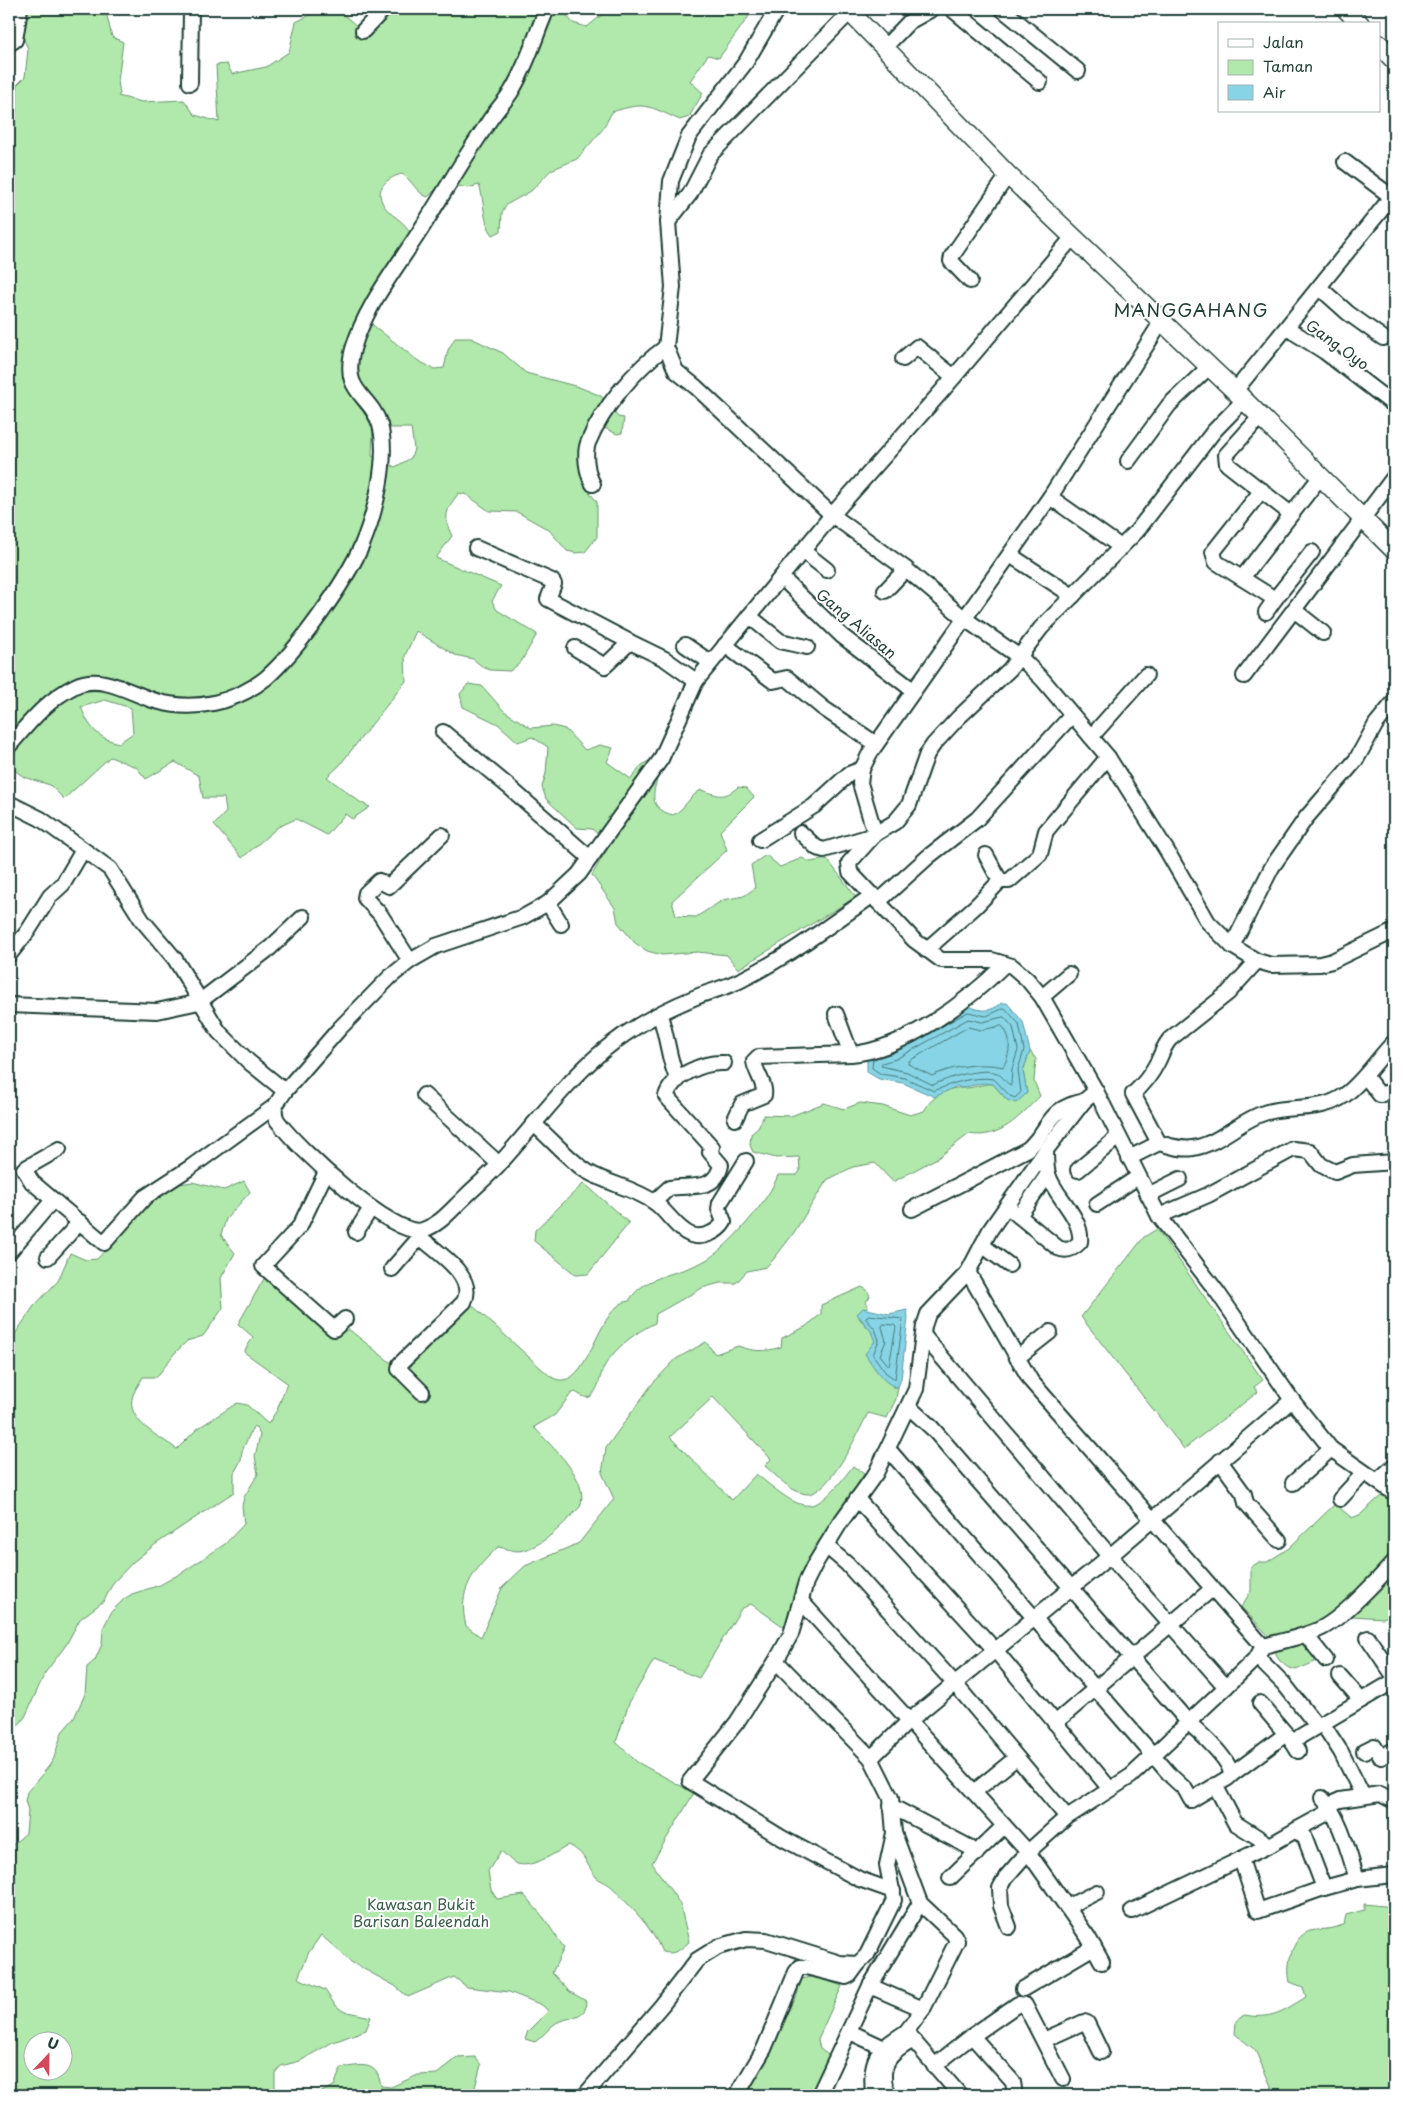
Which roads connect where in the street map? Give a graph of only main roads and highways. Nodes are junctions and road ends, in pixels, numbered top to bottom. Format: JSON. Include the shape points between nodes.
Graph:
{"nodes":[{"id":1,"x":1346,"y":9,"type":"edge"},
{"id":2,"x":848,"y":11,"type":"edge"},
{"id":3,"x":1358,"y":22,"type":"edge"},
{"id":4,"x":1380,"y":45,"type":"edge"},
{"id":5,"x":1394,"y":60,"type":"edge"},
{"id":6,"x":1394,"y":550,"type":"edge"}],
"edges":[{"from":1,"to":3,"type":"main road"},
{"from":2,"to":6,"type":"main road","via":[[1008,176],[1240,395]]},
{"from":4,"to":5,"type":"main road"}]}
